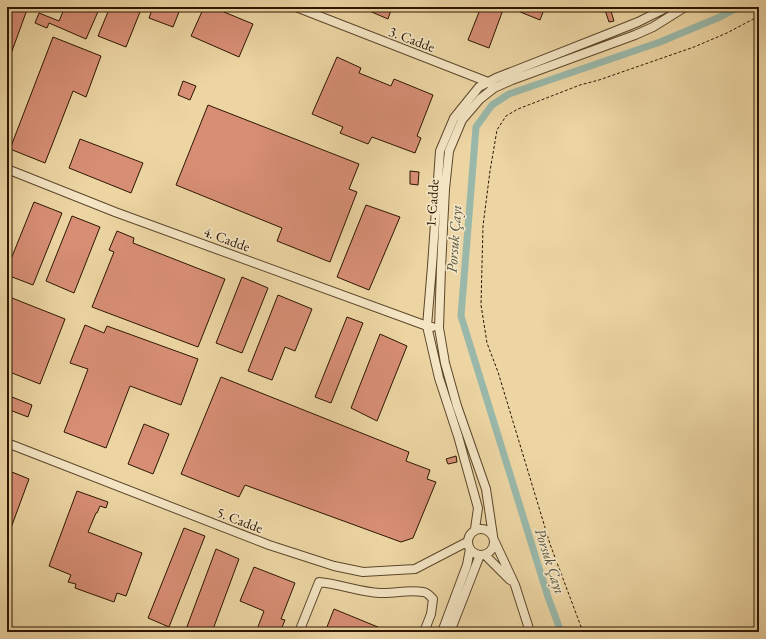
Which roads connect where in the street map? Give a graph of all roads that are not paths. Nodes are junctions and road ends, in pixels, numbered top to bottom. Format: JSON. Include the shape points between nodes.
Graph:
{"nodes":[{"id":1,"x":296,"y":7,"type":"edge"},
{"id":2,"x":668,"y":7,"type":"edge"},
{"id":3,"x":684,"y":7,"type":"edge"},
{"id":4,"x":491,"y":85,"type":"junction"},
{"id":5,"x":7,"y":169,"type":"edge"},
{"id":6,"x":427,"y":326,"type":"junction"},
{"id":7,"x":439,"y":328,"type":"junction"},
{"id":8,"x":7,"y":443,"type":"edge"},
{"id":9,"x":475,"y":529,"type":"junction"},
{"id":10,"x":493,"y":538,"type":"junction"},
{"id":11,"x":468,"y":546,"type":"junction"},
{"id":12,"x":483,"y":555,"type":"junction"},
{"id":13,"x":515,"y":585,"type":"junction"},
{"id":14,"x":299,"y":632,"type":"edge"},
{"id":15,"x":424,"y":632,"type":"edge"},
{"id":16,"x":442,"y":632,"type":"edge"},
{"id":17,"x":450,"y":632,"type":"edge"},
{"id":18,"x":530,"y":632,"type":"edge"}],
"edges":[{"from":1,"to":4,"type":"street","name":"3. Cadde"},
{"from":2,"to":4,"type":"street","name":"1. Cadde","via":[[632,25],[503,75]]},
{"from":3,"to":4,"type":"street","name":"1. Cadde","via":[[635,35]]},
{"from":4,"to":6,"type":"street","name":"1. Cadde","via":[[479,87],[454,118],[440,151]]},
{"from":4,"to":7,"type":"street","name":"1. Cadde","via":[[462,120],[449,151],[443,221]]},
{"from":5,"to":6,"type":"street","name":"4. Cadde"},
{"from":6,"to":7,"type":"street","name":"4. Cadde"},
{"from":6,"to":9,"type":"street","name":"1. Cadde","via":[[439,378],[478,508]]},
{"from":7,"to":10,"type":"street","name":"1. Cadde","via":[[445,363],[457,406],[486,490]]},
{"from":8,"to":11,"type":"street","name":"5. Cadde","via":[[269,545],[334,566],[363,572],[415,569]]},
{"from":9,"to":10,"type":"street","via":[[487,530]]},
{"from":9,"to":11,"type":"street","via":[[469,535]]},
{"from":10,"to":12,"type":"street","via":[[492,549]]},
{"from":10,"to":13,"type":"street","name":"1. Cadde"},
{"from":11,"to":12,"type":"street","via":[[476,554]]},
{"from":11,"to":16,"type":"street","via":[[467,565]]},
{"from":12,"to":13,"type":"street"},
{"from":12,"to":17,"type":"street"},
{"from":13,"to":18,"type":"street","name":"1. Cadde"},
{"from":14,"to":15,"type":"street","via":[[319,582],[381,594],[409,590],[425,592],[433,599],[431,614]]}]}
